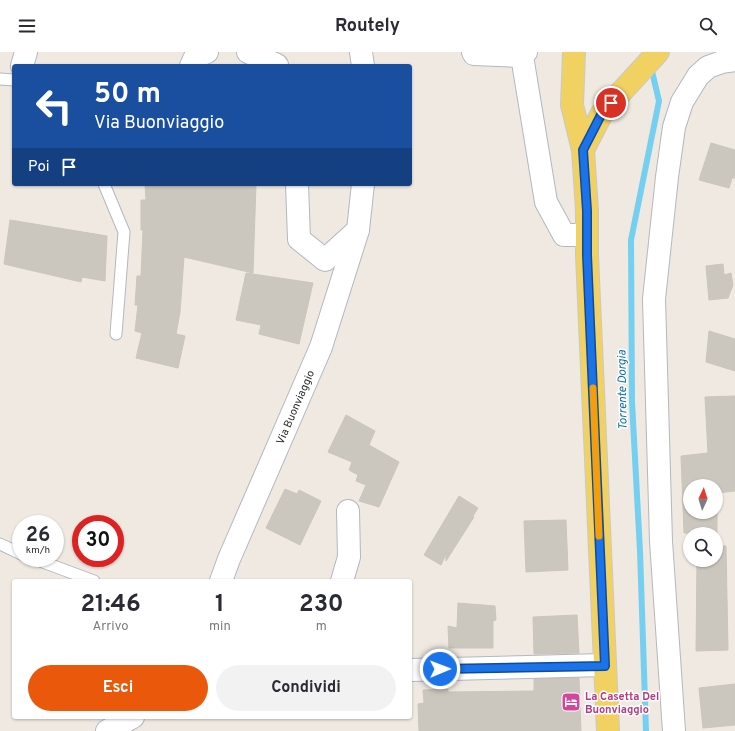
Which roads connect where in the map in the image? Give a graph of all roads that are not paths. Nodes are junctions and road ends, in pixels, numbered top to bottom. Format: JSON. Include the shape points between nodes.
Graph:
{"nodes":[{"id":1,"x":26,"y":52,"type":"edge"},
{"id":2,"x":207,"y":52,"type":"edge"},
{"id":3,"x":248,"y":52,"type":"edge"},
{"id":4,"x":361,"y":52,"type":"edge"},
{"id":5,"x":473,"y":52,"type":"edge"},
{"id":6,"x":574,"y":52,"type":"edge"},
{"id":7,"x":658,"y":52,"type":"edge"},
{"id":8,"x":524,"y":54,"type":"edge"},
{"id":9,"x":735,"y":60,"type":"edge"},
{"id":10,"x":274,"y":61,"type":"edge"},
{"id":11,"x":23,"y":64,"type":"edge"},
{"id":12,"x":192,"y":64,"type":"edge"},
{"id":13,"x":363,"y":64,"type":"edge"},
{"id":14,"x":0,"y":79,"type":"edge"},
{"id":15,"x":12,"y":80,"type":"edge"},
{"id":16,"x":583,"y":150,"type":"junction"},
{"id":17,"x":105,"y":186,"type":"edge"},
{"id":18,"x":297,"y":186,"type":"edge"},
{"id":19,"x":363,"y":186,"type":"edge"},
{"id":20,"x":358,"y":230,"type":"junction"},
{"id":21,"x":586,"y":235,"type":"junction"},
{"id":22,"x":116,"y":334,"type":"dead end"},
{"id":23,"x":348,"y":510,"type":"dead end"},
{"id":24,"x":0,"y":544,"type":"edge"},
{"id":25,"x":12,"y":550,"type":"edge"},
{"id":26,"x":56,"y":567,"type":"edge"},
{"id":27,"x":89,"y":579,"type":"edge"},
{"id":28,"x":222,"y":579,"type":"edge"},
{"id":29,"x":343,"y":579,"type":"edge"},
{"id":30,"x":605,"y":666,"type":"junction"},
{"id":31,"x":412,"y":670,"type":"edge"},
{"id":32,"x":129,"y":719,"type":"edge"},
{"id":33,"x":107,"y":731,"type":"edge"},
{"id":34,"x":608,"y":731,"type":"edge"},
{"id":35,"x":674,"y":731,"type":"edge"}],
"edges":[{"from":1,"to":11,"type":"street"},
{"from":2,"to":12,"type":"street","via":[[195,56]]},
{"from":3,"to":10,"type":"street"},
{"from":4,"to":13,"type":"street"},
{"from":5,"to":8,"type":"street"},
{"from":6,"to":16,"type":"main road","via":[[572,105]]},
{"from":7,"to":16,"type":"main road","via":[[602,113]]},
{"from":8,"to":21,"type":"street","via":[[546,202],[564,235]]},
{"from":9,"to":35,"type":"street","via":[[708,67],[698,76],[682,102],[674,127],[654,299],[661,541]]},
{"from":14,"to":15,"type":"lane"},
{"from":16,"to":21,"type":"main road"},
{"from":17,"to":22,"type":"lane","via":[[124,232]]},
{"from":18,"to":20,"type":"street","via":[[299,239],[325,260]]},
{"from":19,"to":20,"type":"street","name":"Via Buonviaggio"},
{"from":20,"to":28,"type":"street","name":"Via Buonviaggio","via":[[322,347]]},
{"from":21,"to":30,"type":"main road"},
{"from":23,"to":29,"type":"street","via":[[350,557]]},
{"from":24,"to":25,"type":"lane"},
{"from":26,"to":27,"type":"lane"},
{"from":30,"to":31,"type":"street"},
{"from":30,"to":34,"type":"main road"},
{"from":32,"to":33,"type":"street"}]}
